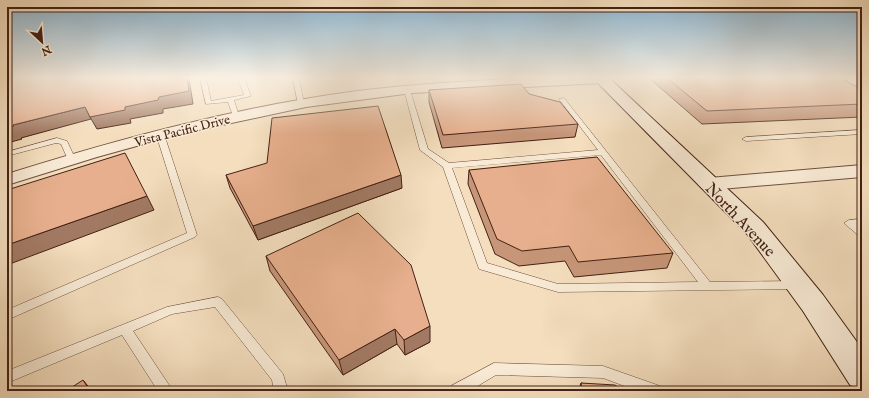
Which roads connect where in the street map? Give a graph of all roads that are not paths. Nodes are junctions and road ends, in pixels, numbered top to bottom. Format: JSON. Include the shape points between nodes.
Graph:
{"nodes":[{"id":1,"x":207,"y":97,"type":"edge"},
{"id":2,"x":245,"y":97,"type":"edge"},
{"id":3,"x":300,"y":97,"type":"edge"},
{"id":4,"x":346,"y":97,"type":"edge"},
{"id":5,"x":409,"y":97,"type":"edge"},
{"id":6,"x":619,"y":97,"type":"edge"},
{"id":7,"x":230,"y":99,"type":"junction"},
{"id":8,"x":562,"y":99,"type":"dead end"},
{"id":9,"x":301,"y":104,"type":"junction"},
{"id":10,"x":236,"y":116,"type":"junction"},
{"id":11,"x":862,"y":132,"type":"edge"},
{"id":12,"x":160,"y":134,"type":"junction"},
{"id":13,"x":746,"y":139,"type":"dead end"},
{"id":14,"x":604,"y":152,"type":"junction"},
{"id":15,"x":7,"y":154,"type":"edge"},
{"id":16,"x":72,"y":160,"type":"junction"},
{"id":17,"x":447,"y":166,"type":"junction"},
{"id":18,"x":862,"y":171,"type":"edge"},
{"id":19,"x":7,"y":180,"type":"edge"},
{"id":20,"x":709,"y":184,"type":"junction"},
{"id":21,"x":862,"y":222,"type":"edge"},
{"id":22,"x":862,"y":234,"type":"edge"},
{"id":23,"x":799,"y":285,"type":"junction"},
{"id":24,"x":707,"y":286,"type":"junction"},
{"id":25,"x":7,"y":315,"type":"edge"},
{"id":26,"x":125,"y":330,"type":"junction"},
{"id":27,"x":862,"y":375,"type":"edge"},
{"id":28,"x":7,"y":377,"type":"edge"},
{"id":29,"x":166,"y":391,"type":"edge"},
{"id":30,"x":281,"y":391,"type":"edge"},
{"id":31,"x":456,"y":391,"type":"edge"},
{"id":32,"x":655,"y":391,"type":"edge"}],
"edges":[{"from":1,"to":7,"type":"lane","via":[[208,103]]},
{"from":2,"to":7,"type":"lane"},
{"from":3,"to":9,"type":"lane"},
{"from":4,"to":9,"type":"street","name":"Vista Pacific Drive"},
{"from":5,"to":17,"type":"lane","via":[[424,150]]},
{"from":6,"to":20,"type":"main road","name":"North Avenue"},
{"from":7,"to":10,"type":"lane"},
{"from":8,"to":14,"type":"lane"},
{"from":9,"to":10,"type":"street","name":"Vista Pacific Drive"},
{"from":10,"to":12,"type":"street","name":"Vista Pacific Drive"},
{"from":11,"to":13,"type":"lane"},
{"from":12,"to":16,"type":"street","name":"Vista Pacific Drive"},
{"from":12,"to":25,"type":"lane","via":[[192,235]]},
{"from":14,"to":17,"type":"lane"},
{"from":14,"to":24,"type":"lane"},
{"from":15,"to":16,"type":"lane","via":[[57,140],[64,143]]},
{"from":16,"to":19,"type":"street","name":"Vista Pacific Drive"},
{"from":17,"to":24,"type":"lane","via":[[483,266],[558,288]]},
{"from":18,"to":20,"type":"main road"},
{"from":20,"to":23,"type":"main road","name":"North Avenue","via":[[754,228]]},
{"from":21,"to":22,"type":"lane","via":[[849,223]]},
{"from":23,"to":24,"type":"lane"},
{"from":23,"to":27,"type":"main road","name":"North Avenue"},
{"from":26,"to":28,"type":"lane"},
{"from":26,"to":29,"type":"lane"},
{"from":26,"to":30,"type":"lane","via":[[171,310],[218,302],[278,378]]},
{"from":31,"to":32,"type":"lane","via":[[494,369],[603,372]]}]}
